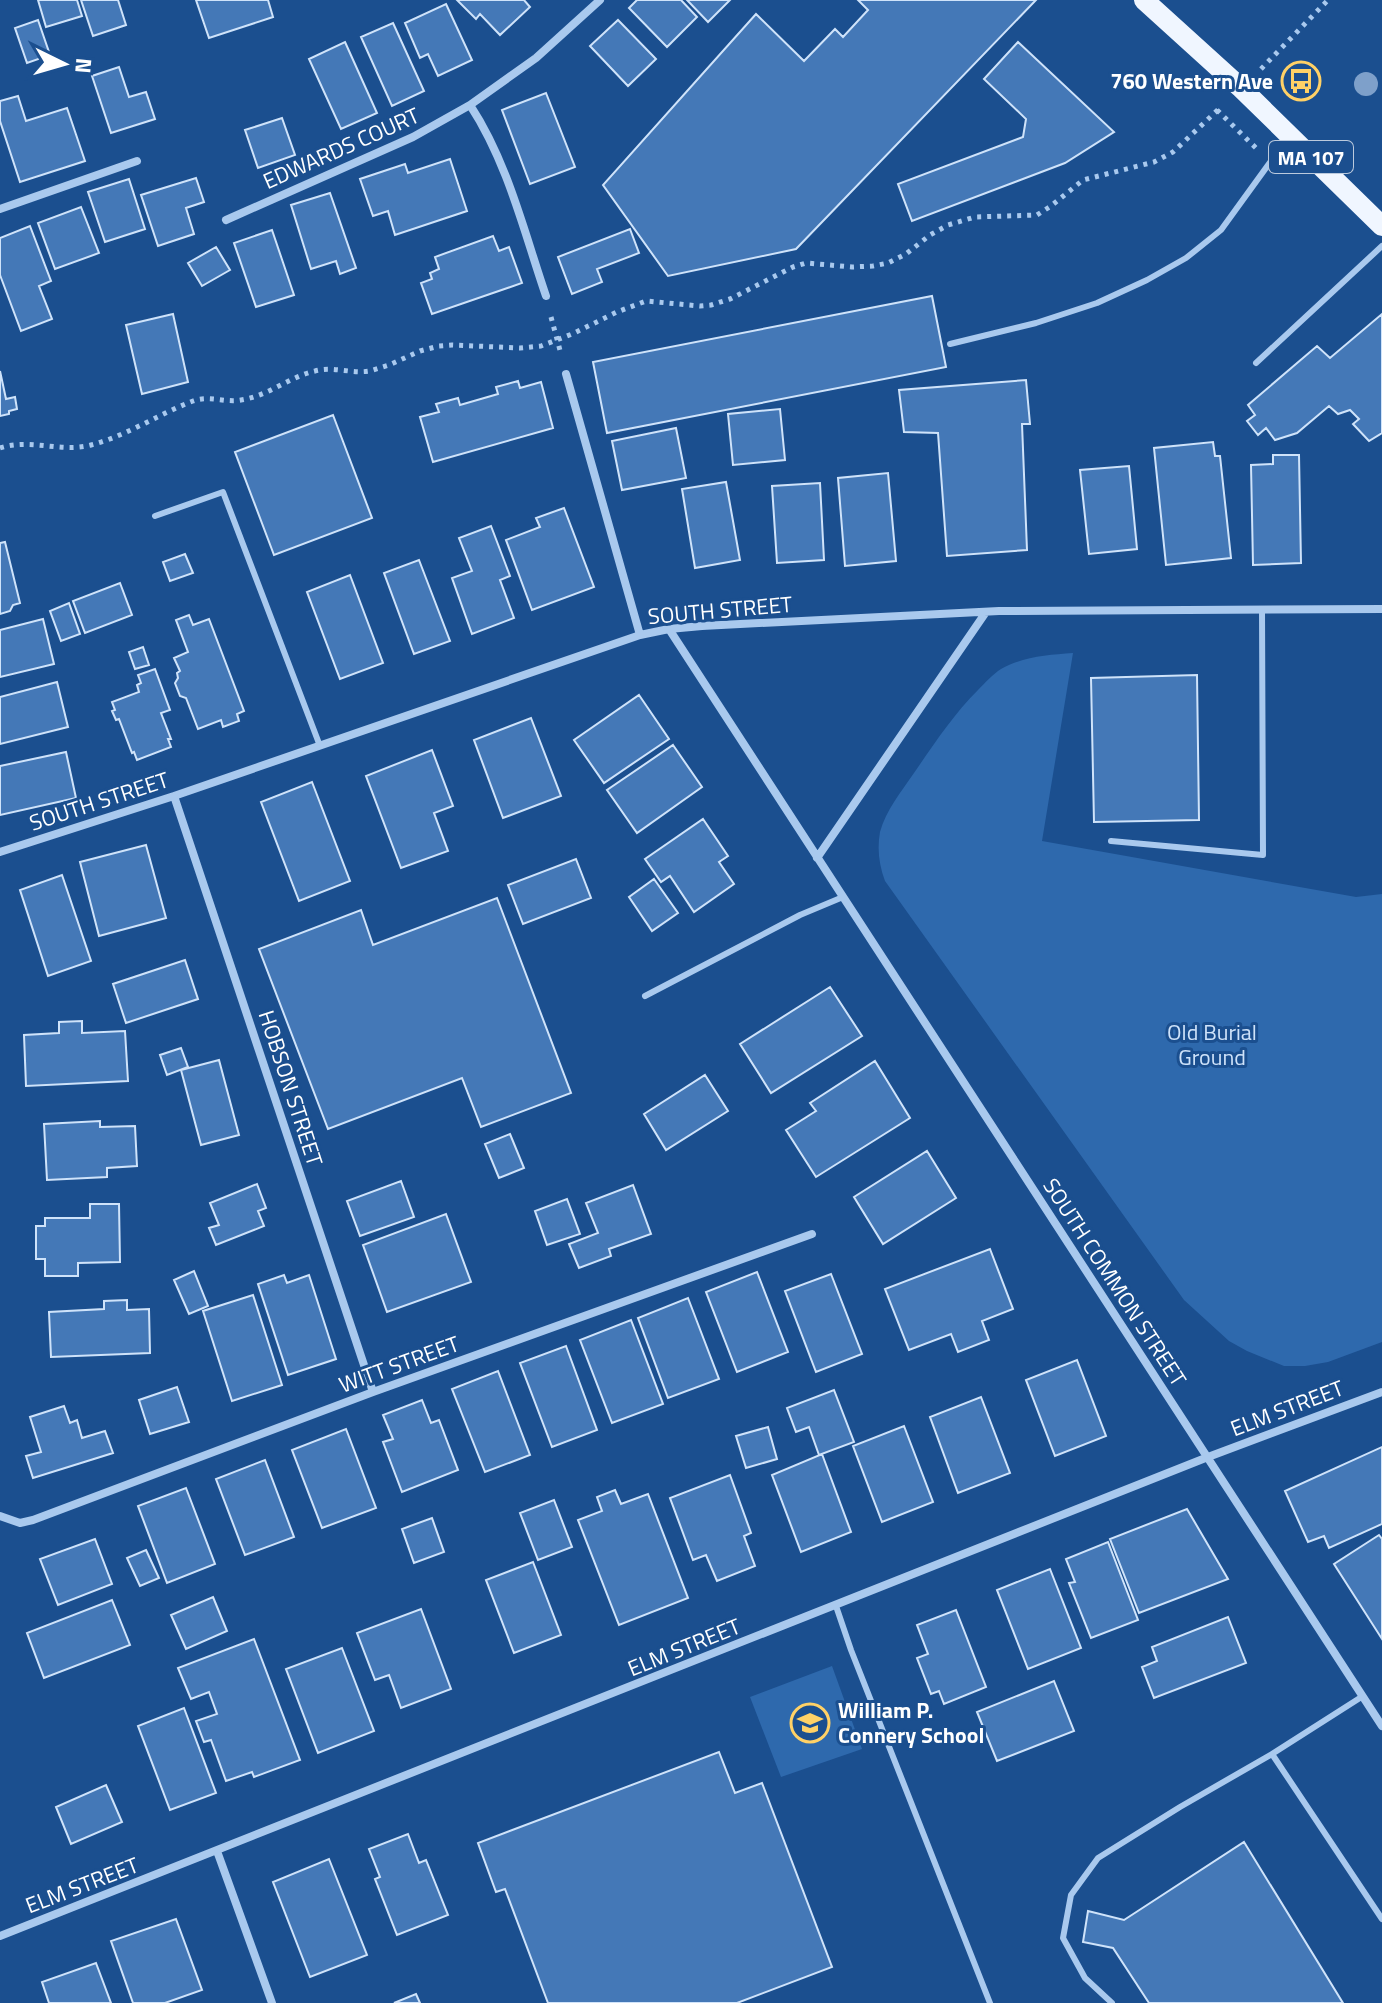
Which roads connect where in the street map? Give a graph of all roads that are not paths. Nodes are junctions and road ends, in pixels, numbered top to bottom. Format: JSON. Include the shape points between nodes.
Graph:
{"nodes":[{"id":1,"x":600,"y":0,"type":"edge"},
{"id":2,"x":1144,"y":0,"type":"edge"},
{"id":3,"x":470,"y":105,"type":"junction"},
{"id":4,"x":1289,"y":136,"type":"junction"},
{"id":5,"x":137,"y":161,"type":"dead end"},
{"id":6,"x":0,"y":209,"type":"edge"},
{"id":7,"x":226,"y":220,"type":"dead end"},
{"id":8,"x":1382,"y":226,"type":"edge"},
{"id":9,"x":1382,"y":246,"type":"edge"},
{"id":10,"x":546,"y":296,"type":"road end"},
{"id":11,"x":950,"y":344,"type":"dead end"},
{"id":12,"x":1256,"y":363,"type":"dead end"},
{"id":13,"x":566,"y":374,"type":"road end"},
{"id":14,"x":155,"y":516,"type":"dead end"},
{"id":15,"x":1382,"y":609,"type":"edge"},
{"id":16,"x":1262,"y":610,"type":"junction"},
{"id":17,"x":986,"y":612,"type":"junction"},
{"id":18,"x":669,"y":629,"type":"junction"},
{"id":19,"x":640,"y":635,"type":"junction"},
{"id":20,"x":320,"y":746,"type":"junction"},
{"id":21,"x":174,"y":796,"type":"junction"},
{"id":22,"x":1111,"y":841,"type":"dead end"},
{"id":23,"x":0,"y":852,"type":"edge"},
{"id":24,"x":817,"y":858,"type":"junction"},
{"id":25,"x":843,"y":897,"type":"junction"},
{"id":26,"x":645,"y":996,"type":"dead end"},
{"id":27,"x":812,"y":1234,"type":"dead end"},
{"id":28,"x":373,"y":1392,"type":"junction"},
{"id":29,"x":1382,"y":1392,"type":"edge"},
{"id":30,"x":1208,"y":1457,"type":"junction"},
{"id":31,"x":0,"y":1516,"type":"edge"},
{"id":32,"x":836,"y":1606,"type":"junction"},
{"id":33,"x":1363,"y":1696,"type":"junction"},
{"id":34,"x":1382,"y":1726,"type":"edge"},
{"id":35,"x":1272,"y":1754,"type":"junction"},
{"id":36,"x":217,"y":1851,"type":"junction"},
{"id":37,"x":1382,"y":1919,"type":"edge"},
{"id":38,"x":0,"y":1936,"type":"edge"},
{"id":39,"x":272,"y":2003,"type":"edge"},
{"id":40,"x":990,"y":2003,"type":"edge"},
{"id":41,"x":1112,"y":2003,"type":"edge"}],
"edges":[{"from":1,"to":3,"type":"street","name":"EDWARDS COURT","via":[[536,58]]},
{"from":2,"to":4,"type":"main road","number":"MA 107"},
{"from":3,"to":7,"type":"street","name":"EDWARDS COURT","via":[[413,137]]},
{"from":3,"to":10,"type":"street","via":[[500,160]]},
{"from":4,"to":8,"type":"main road","number":"MA 107"},
{"from":4,"to":11,"type":"lane","via":[[1221,230],[1186,258],[1097,303]]},
{"from":5,"to":6,"type":"street"},
{"from":9,"to":12,"type":"lane"},
{"from":13,"to":19,"type":"street"},
{"from":14,"to":20,"type":"lane","via":[[223,492]]},
{"from":15,"to":16,"type":"street","name":"SOUTH STREET"},
{"from":16,"to":17,"type":"street","name":"SOUTH STREET"},
{"from":16,"to":22,"type":"lane","via":[[1263,855]]},
{"from":17,"to":18,"type":"street","name":"SOUTH STREET"},
{"from":17,"to":24,"type":"street"},
{"from":18,"to":19,"type":"street","name":"SOUTH STREET"},
{"from":18,"to":24,"type":"street","name":"SOUTH COMMON STREET"},
{"from":19,"to":20,"type":"street","name":"SOUTH STREET"},
{"from":20,"to":21,"type":"street","name":"SOUTH STREET"},
{"from":21,"to":23,"type":"street","name":"SOUTH STREET"},
{"from":21,"to":28,"type":"street","name":"HOBSON STREET"},
{"from":24,"to":25,"type":"street","name":"SOUTH COMMON STREET"},
{"from":25,"to":26,"type":"lane"},
{"from":25,"to":30,"type":"street","name":"SOUTH COMMON STREET"},
{"from":27,"to":28,"type":"street","name":"WITT STREET"},
{"from":28,"to":31,"type":"street","name":"WITT STREET","via":[[33,1520],[20,1523]]},
{"from":29,"to":30,"type":"street","name":"ELM STREET"},
{"from":30,"to":32,"type":"street","name":"ELM STREET"},
{"from":30,"to":33,"type":"street","name":"SOUTH COMMON STREET"},
{"from":32,"to":36,"type":"street","name":"ELM STREET"},
{"from":32,"to":40,"type":"lane"},
{"from":33,"to":34,"type":"street","name":"SOUTH COMMON STREET"},
{"from":33,"to":35,"type":"lane"},
{"from":35,"to":37,"type":"lane"},
{"from":35,"to":41,"type":"lane","via":[[1098,1858],[1071,1895],[1063,1938],[1085,1978]]},
{"from":36,"to":38,"type":"street","name":"ELM STREET"},
{"from":36,"to":39,"type":"street"}]}
